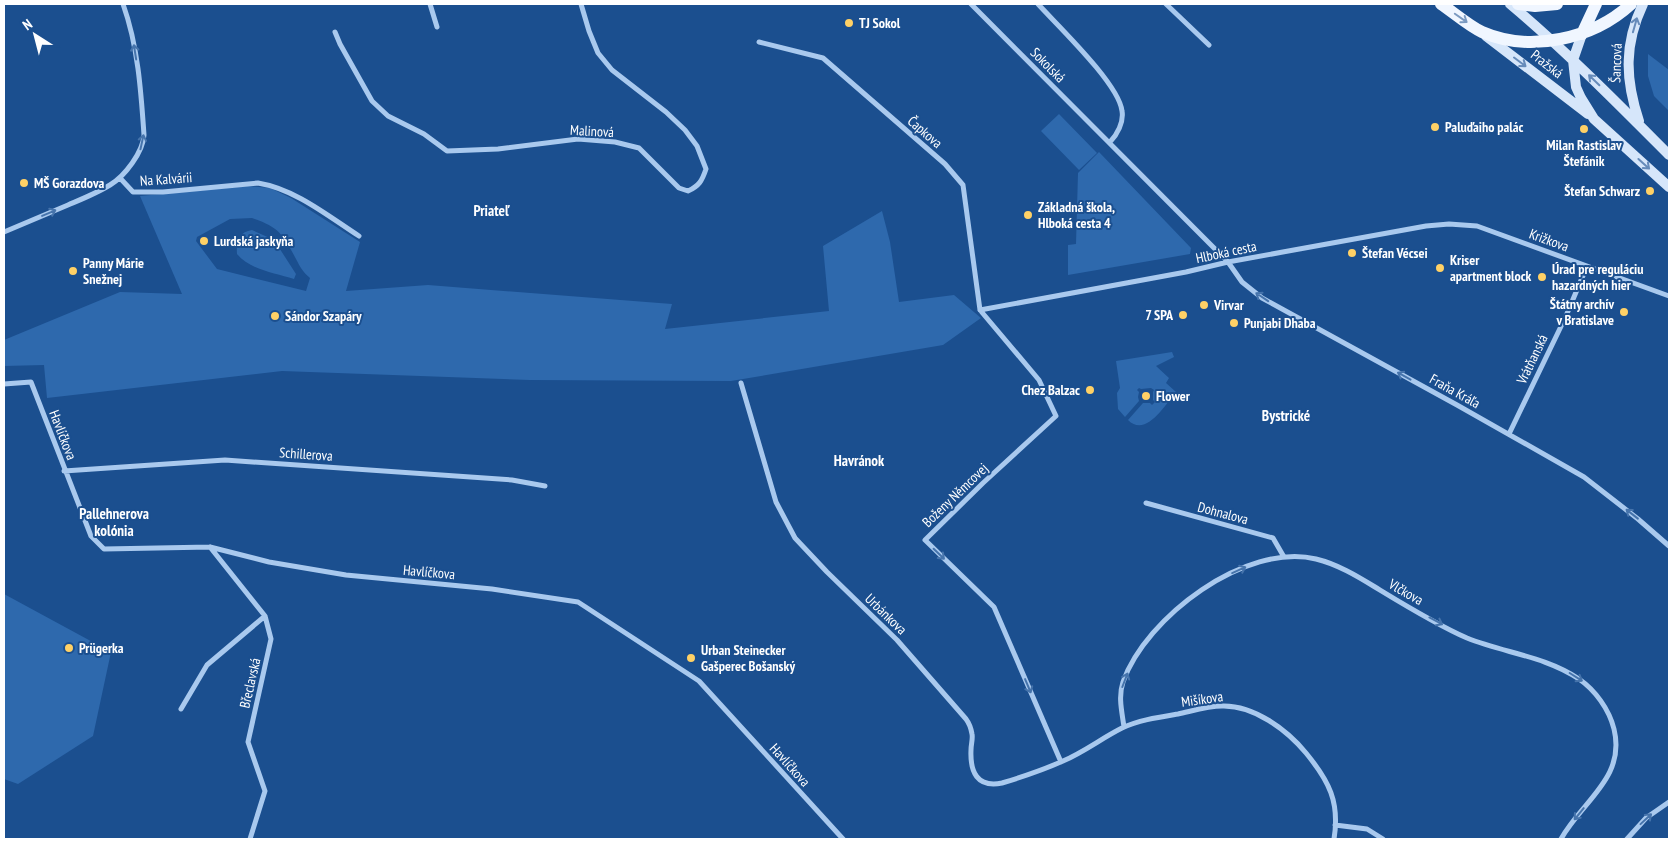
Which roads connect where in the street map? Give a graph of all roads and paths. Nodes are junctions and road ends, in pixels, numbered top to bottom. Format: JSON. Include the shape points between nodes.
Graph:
{"nodes":[{"id":1,"x":123,"y":4,"type":"edge"},
{"id":2,"x":430,"y":4,"type":"edge"},
{"id":3,"x":581,"y":4,"type":"edge"},
{"id":4,"x":971,"y":4,"type":"edge"},
{"id":5,"x":1038,"y":4,"type":"edge"},
{"id":6,"x":1166,"y":4,"type":"edge"},
{"id":7,"x":1441,"y":4,"type":"edge"},
{"id":8,"x":1510,"y":4,"type":"edge"},
{"id":9,"x":1518,"y":4,"type":"edge"},
{"id":10,"x":1557,"y":4,"type":"edge"},
{"id":11,"x":1596,"y":4,"type":"edge"},
{"id":12,"x":1631,"y":4,"type":"edge"},
{"id":13,"x":1643,"y":4,"type":"edge"},
{"id":14,"x":437,"y":27,"type":"dead end"},
{"id":15,"x":335,"y":32,"type":"dead end"},
{"id":16,"x":1482,"y":32,"type":"junction"},
{"id":17,"x":1582,"y":34,"type":"junction"},
{"id":18,"x":1553,"y":40,"type":"junction"},
{"id":19,"x":760,"y":42,"type":"dead end"},
{"id":20,"x":1210,"y":45,"type":"dead end"},
{"id":21,"x":1574,"y":60,"type":"junction"},
{"id":22,"x":1594,"y":119,"type":"junction"},
{"id":23,"x":1640,"y":124,"type":"junction"},
{"id":24,"x":1110,"y":142,"type":"junction"},
{"id":25,"x":1669,"y":154,"type":"edge"},
{"id":26,"x":120,"y":178,"type":"junction"},
{"id":27,"x":1669,"y":187,"type":"edge"},
{"id":28,"x":1477,"y":226,"type":"joint"},
{"id":29,"x":4,"y":232,"type":"edge"},
{"id":30,"x":359,"y":236,"type":"dead end"},
{"id":31,"x":1228,"y":262,"type":"junction"},
{"id":32,"x":1587,"y":266,"type":"junction"},
{"id":33,"x":1669,"y":296,"type":"edge"},
{"id":34,"x":980,"y":310,"type":"junction"},
{"id":35,"x":741,"y":383,"type":"dead end"},
{"id":36,"x":4,"y":384,"type":"edge"},
{"id":37,"x":1509,"y":434,"type":"junction"},
{"id":38,"x":64,"y":471,"type":"junction"},
{"id":39,"x":545,"y":486,"type":"dead end"},
{"id":40,"x":1146,"y":503,"type":"dead end"},
{"id":41,"x":1669,"y":546,"type":"edge"},
{"id":42,"x":210,"y":547,"type":"junction"},
{"id":43,"x":1284,"y":557,"type":"junction"},
{"id":44,"x":265,"y":616,"type":"junction"},
{"id":45,"x":181,"y":709,"type":"dead end"},
{"id":46,"x":1124,"y":727,"type":"junction"},
{"id":47,"x":1061,"y":762,"type":"junction"},
{"id":48,"x":1669,"y":802,"type":"edge"},
{"id":49,"x":1335,"y":825,"type":"junction"},
{"id":50,"x":250,"y":839,"type":"edge"},
{"id":51,"x":843,"y":839,"type":"edge"},
{"id":52,"x":1334,"y":839,"type":"edge"},
{"id":53,"x":1383,"y":839,"type":"edge"},
{"id":54,"x":1561,"y":839,"type":"edge"},
{"id":55,"x":1627,"y":839,"type":"edge"}],
"edges":[{"from":26,"to":1,"type":"street","name":"Na Kalvárii","one_way":true,"via":[[140,152],[144,135],[133,36]]},
{"from":2,"to":14,"type":"street"},
{"from":3,"to":15,"type":"street","name":"Malinová","via":[[598,53],[612,70],[666,112],[697,146],[706,169],[696,187],[688,191],[679,188],[639,148],[615,142],[578,139],[498,149],[448,151],[424,134],[388,116],[372,101]]},
{"from":4,"to":24,"type":"street","name":"Sokolská"},
{"from":5,"to":24,"type":"street","via":[[1092,62],[1117,96],[1123,112],[1117,134]]},
{"from":6,"to":20,"type":"street"},
{"from":7,"to":16,"type":"main road","name":"Pražská","one_way":true},
{"from":8,"to":18,"type":"main road","name":"Pražská"},
{"from":9,"to":10,"type":"main road"},
{"from":11,"to":17,"type":"main road"},
{"from":12,"to":17,"type":"main road","name":"Šancová"},
{"from":23,"to":13,"type":"main road","name":"Šancová","one_way":true,"via":[[1631,98],[1628,58]]},
{"from":16,"to":18,"type":"main road","name":"Pražská","via":[[1516,41]]},
{"from":16,"to":22,"type":"main road","name":"Pražská","one_way":true},
{"from":17,"to":18,"type":"main road","name":"Šancová"},
{"from":17,"to":21,"type":"main road"},
{"from":18,"to":21,"type":"main road","name":"Pražská"},
{"from":19,"to":34,"type":"street","name":"Čapkova","via":[[822,58],[946,164],[962,185]]},
{"from":21,"to":22,"type":"main road","via":[[1576,87]]},
{"from":23,"to":21,"type":"main road","name":"Pražská","one_way":true},
{"from":22,"to":27,"type":"main road","one_way":true},
{"from":23,"to":25,"type":"main road","name":"Pražská"},
{"from":24,"to":31,"type":"street","name":"Sokolská"},
{"from":29,"to":26,"type":"street","one_way":true,"via":[[90,195]]},
{"from":26,"to":30,"type":"street","name":"Na Kalvárii","via":[[133,192],[258,182],[272,185],[313,206]]},
{"from":28,"to":31,"type":"street","name":"Hlboká cesta","via":[[1426,226]]},
{"from":28,"to":32,"type":"street","name":"Križkova"},
{"from":31,"to":34,"type":"street","name":"Hlboká cesta"},
{"from":37,"to":31,"type":"street","name":"Fraňa Kráľa","one_way":true,"via":[[1262,298],[1242,282]]},
{"from":32,"to":33,"type":"street","name":"Križkova"},
{"from":32,"to":37,"type":"street","name":"Vrátňanská"},
{"from":34,"to":47,"type":"street","name":"Boženy Němcovej","one_way":true,"via":[[1039,380],[1056,416],[925,540],[994,607]]},
{"from":35,"to":47,"type":"street","name":"Urbánkova","via":[[776,502],[795,538],[897,640],[966,719],[972,735],[970,764],[976,777],[995,785]]},
{"from":36,"to":38,"type":"street","name":"Havlíčkova","via":[[31,382]]},
{"from":41,"to":37,"type":"street","name":"Fraňa Kráľa","one_way":true,"via":[[1584,477]]},
{"from":38,"to":39,"type":"street","name":"Schillerova","via":[[225,460],[512,480]]},
{"from":38,"to":42,"type":"street","name":"Havlíčkova","via":[[91,536],[104,549]]},
{"from":40,"to":43,"type":"street","name":"Dohnalova","via":[[1273,538]]},
{"from":42,"to":44,"type":"street","name":"Břeclavská"},
{"from":42,"to":51,"type":"street","name":"Havlíčkova","via":[[269,562],[346,575],[492,589],[578,602],[700,680]]},
{"from":46,"to":43,"type":"street","name":"Vlčkova","one_way":true,"via":[[1120,697],[1123,682],[1157,627],[1212,583],[1254,563]]},
{"from":43,"to":54,"type":"street","name":"Vlčkova","one_way":true,"via":[[1316,558],[1352,574],[1467,638],[1564,670],[1593,692],[1611,720],[1616,755],[1607,779]]},
{"from":44,"to":45,"type":"street","via":[[207,665]]},
{"from":44,"to":50,"type":"street","name":"Břeclavská","via":[[271,639],[248,742],[265,791]]},
{"from":46,"to":47,"type":"street","name":"Mišíkova"},
{"from":46,"to":49,"type":"street","name":"Mišíkova","via":[[1222,706],[1257,713],[1301,748],[1322,773],[1336,812]]},
{"from":55,"to":48,"type":"street","one_way":true,"via":[[1646,818]]},
{"from":49,"to":52,"type":"street","name":"Mišíkova"},
{"from":49,"to":53,"type":"street","via":[[1367,829]]}]}
